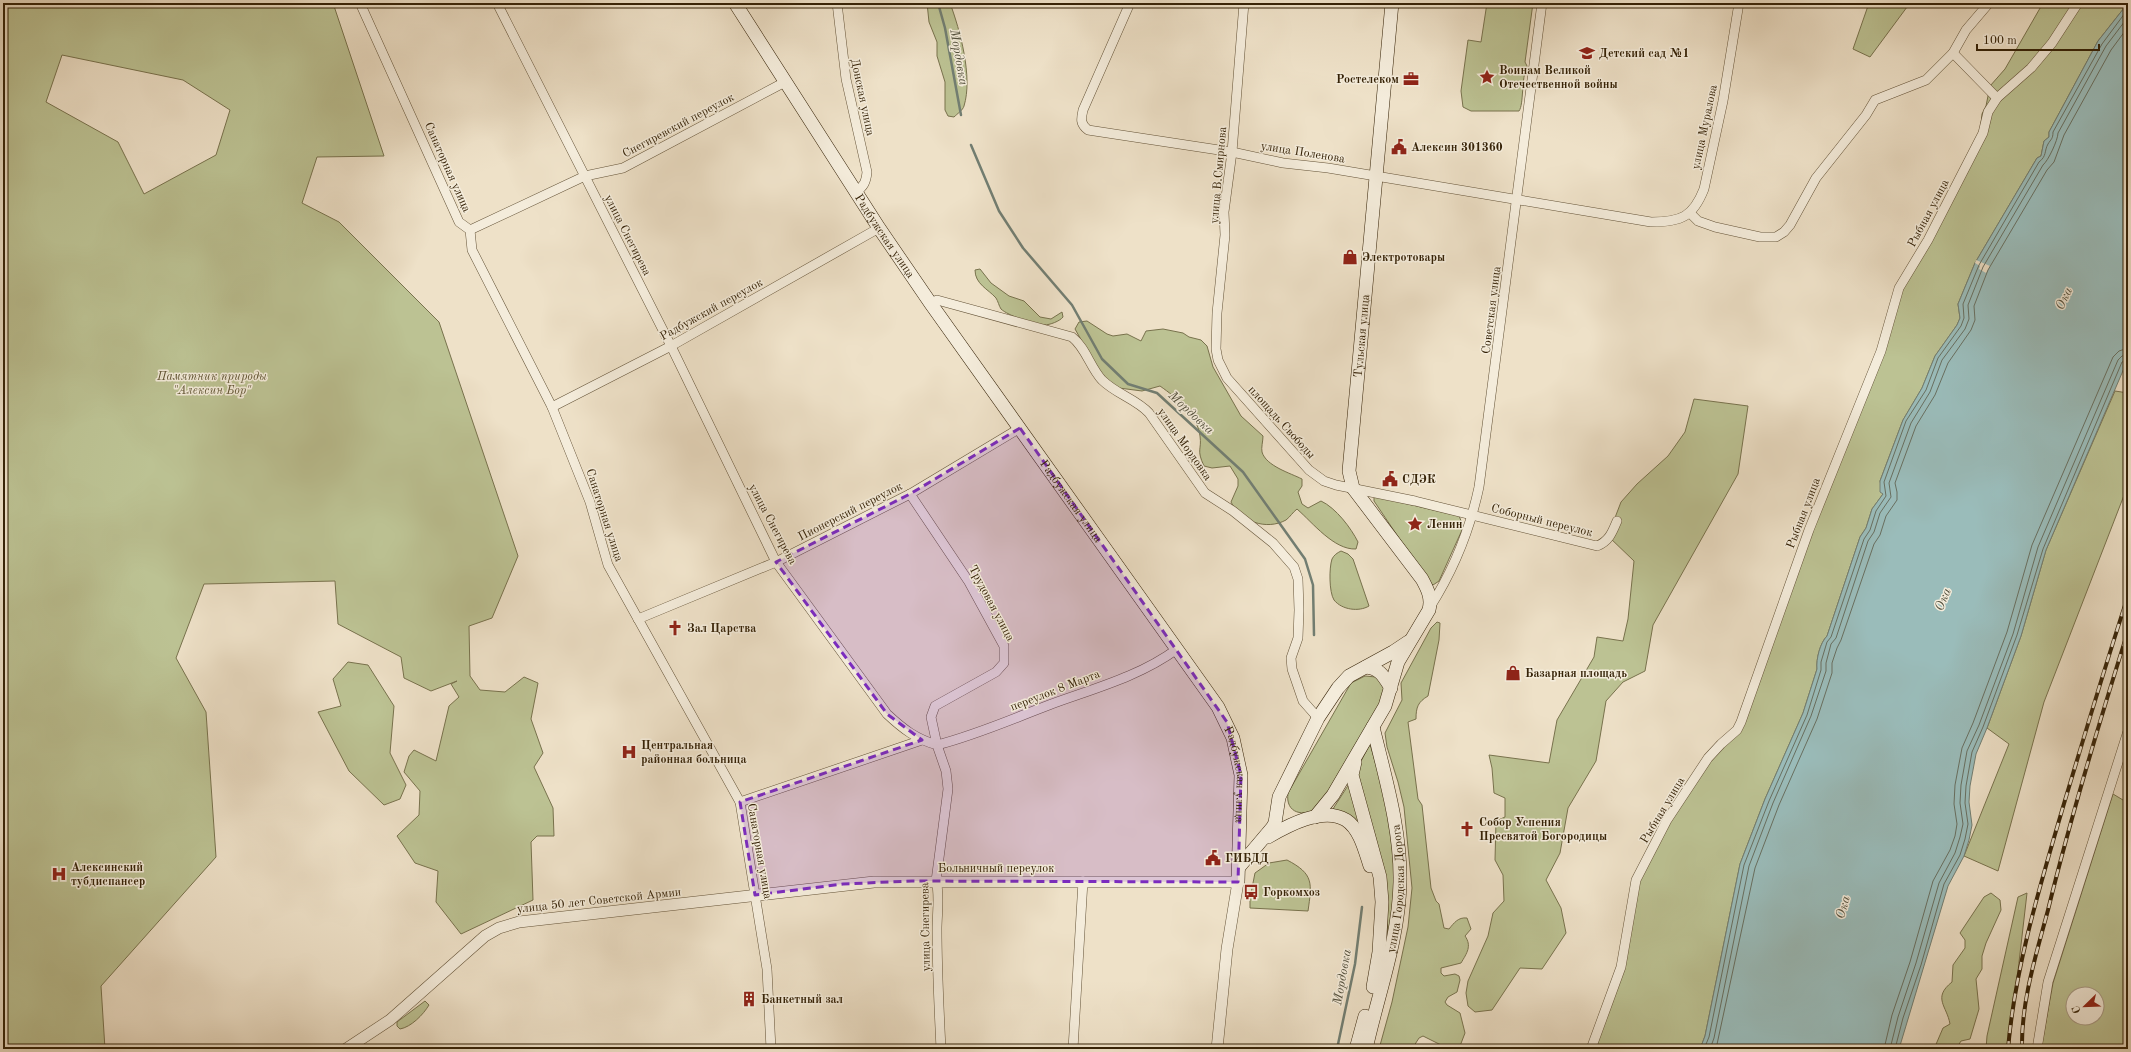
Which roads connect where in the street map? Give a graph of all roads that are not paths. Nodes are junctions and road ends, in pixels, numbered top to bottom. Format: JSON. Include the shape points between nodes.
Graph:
{"nodes":[{"id":1,"x":360,"y":3,"type":"edge"},
{"id":2,"x":497,"y":3,"type":"edge"},
{"id":3,"x":734,"y":3,"type":"edge"},
{"id":4,"x":837,"y":3,"type":"edge"},
{"id":5,"x":1130,"y":3,"type":"edge"},
{"id":6,"x":1244,"y":3,"type":"edge"},
{"id":7,"x":1392,"y":3,"type":"edge"},
{"id":8,"x":1542,"y":3,"type":"edge"},
{"id":9,"x":1739,"y":3,"type":"edge"},
{"id":10,"x":1989,"y":3,"type":"edge"},
{"id":11,"x":2078,"y":3,"type":"edge"},
{"id":12,"x":1953,"y":53,"type":"junction"},
{"id":13,"x":785,"y":82,"type":"junction"},
{"id":14,"x":1997,"y":98,"type":"junction"},
{"id":15,"x":1232,"y":152,"type":"junction"},
{"id":16,"x":585,"y":176,"type":"junction"},
{"id":17,"x":1377,"y":177,"type":"junction"},
{"id":18,"x":856,"y":192,"type":"junction"},
{"id":19,"x":1516,"y":199,"type":"junction"},
{"id":20,"x":1690,"y":213,"type":"junction"},
{"id":21,"x":879,"y":228,"type":"junction"},
{"id":22,"x":470,"y":230,"type":"junction"},
{"id":23,"x":932,"y":304,"type":"junction"},
{"id":24,"x":671,"y":346,"type":"junction"},
{"id":25,"x":1216,"y":349,"type":"joint"},
{"id":26,"x":552,"y":407,"type":"junction"},
{"id":27,"x":1020,"y":428,"type":"junction"},
{"id":28,"x":1353,"y":488,"type":"junction"},
{"id":29,"x":910,"y":494,"type":"junction"},
{"id":30,"x":1473,"y":515,"type":"junction"},
{"id":31,"x":1617,"y":521,"type":"dead end"},
{"id":32,"x":776,"y":562,"type":"junction"},
{"id":33,"x":1429,"y":610,"type":"junction"},
{"id":34,"x":638,"y":619,"type":"junction"},
{"id":35,"x":1411,"y":639,"type":"junction"},
{"id":36,"x":1177,"y":649,"type":"junction"},
{"id":37,"x":1366,"y":667,"type":"junction"},
{"id":38,"x":1391,"y":688,"type":"junction"},
{"id":39,"x":1318,"y":718,"type":"junction"},
{"id":40,"x":1373,"y":727,"type":"junction"},
{"id":41,"x":2128,"y":731,"type":"edge"},
{"id":42,"x":922,"y":740,"type":"junction"},
{"id":43,"x":937,"y":745,"type":"junction"},
{"id":44,"x":1355,"y":758,"type":"junction"},
{"id":45,"x":1279,"y":797,"type":"junction"},
{"id":46,"x":740,"y":802,"type":"junction"},
{"id":47,"x":1309,"y":819,"type":"junction"},
{"id":48,"x":1261,"y":842,"type":"junction"},
{"id":49,"x":1239,"y":867,"type":"junction"},
{"id":50,"x":936,"y":880,"type":"junction"},
{"id":51,"x":1083,"y":881,"type":"junction"},
{"id":52,"x":1238,"y":882,"type":"junction"},
{"id":53,"x":755,"y":895,"type":"junction"},
{"id":54,"x":1379,"y":930,"type":"junction"},
{"id":55,"x":346,"y":1049,"type":"edge"},
{"id":56,"x":771,"y":1049,"type":"edge"},
{"id":57,"x":941,"y":1049,"type":"edge"},
{"id":58,"x":1073,"y":1049,"type":"edge"},
{"id":59,"x":1217,"y":1049,"type":"edge"},
{"id":60,"x":1356,"y":1049,"type":"edge"},
{"id":61,"x":1366,"y":1049,"type":"edge"},
{"id":62,"x":1591,"y":1049,"type":"edge"},
{"id":63,"x":2037,"y":1049,"type":"edge"}],
"edges":[{"from":1,"to":22,"type":"street","name":"Санаторная улица","via":[[459,222]]},
{"from":2,"to":16,"type":"street","name":"улица Снегирева"},
{"from":3,"to":13,"type":"main road","name":"Радбужская улица"},
{"from":4,"to":18,"type":"street","name":"Донская улица","via":[[846,79],[867,172],[866,181]]},
{"from":5,"to":15,"type":"street","name":"улица Поленова","via":[[1083,110],[1080,120],[1083,126],[1088,130]]},
{"from":6,"to":15,"type":"street","name":"улица В.Смирнова"},
{"from":7,"to":17,"type":"main road","name":"Тульская улица"},
{"from":8,"to":19,"type":"street","name":"Советская улица"},
{"from":9,"to":20,"type":"street","name":"улица Муралова","via":[[1723,101],[1704,189],[1699,202]]},
{"from":10,"to":12,"type":"street","via":[[1966,30]]},
{"from":11,"to":14,"type":"street","name":"Рыбная улица","via":[[2052,43],[2035,63]]},
{"from":12,"to":14,"type":"street"},
{"from":12,"to":20,"type":"street","via":[[1926,80],[1875,100],[1816,178],[1790,225],[1776,237],[1760,237],[1715,227],[1698,222]]},
{"from":13,"to":16,"type":"street","name":"Снегиревский переулок","via":[[623,168]]},
{"from":13,"to":18,"type":"main road","name":"Радбужская улица"},
{"from":14,"to":62,"type":"street","name":"Рыбная улица","via":[[1988,112],[1980,140],[1928,240],[1899,288],[1881,352],[1809,530],[1741,722],[1737,730],[1708,758],[1668,820],[1636,880],[1621,967]]},
{"from":15,"to":17,"type":"street","name":"улица Поленова","via":[[1283,163]]},
{"from":15,"to":25,"type":"street","name":"улица В.Смирнова","via":[[1224,212],[1225,235],[1216,313]]},
{"from":16,"to":22,"type":"street","name":"Снегиревский переулок"},
{"from":16,"to":24,"type":"street","name":"улица Снегирева"},
{"from":17,"to":19,"type":"street","name":"улица Поленова"},
{"from":17,"to":28,"type":"main road","name":"Тульская улица","via":[[1350,454],[1349,471]]},
{"from":18,"to":21,"type":"main road","name":"Радбужская улица"},
{"from":19,"to":20,"type":"street","name":"улица Поленова","via":[[1651,222],[1678,220]]},
{"from":19,"to":30,"type":"street","name":"Советская улица","via":[[1485,455]]},
{"from":21,"to":23,"type":"main road","name":"Радбужская улица"},
{"from":21,"to":24,"type":"street","name":"Радбужский переулок"},
{"from":22,"to":26,"type":"street","name":"Санаторная улица","via":[[472,250]]},
{"from":23,"to":27,"type":"main road","name":"Радбужская улица"},
{"from":23,"to":39,"type":"street","name":"улица Мордовка","via":[[937,300],[1072,337],[1102,379],[1114,390],[1143,406],[1149,413],[1205,493],[1233,511],[1285,555],[1294,567],[1299,595],[1298,638],[1291,658],[1292,669],[1303,701]]},
{"from":24,"to":26,"type":"street","name":"Радбужский переулок"},
{"from":24,"to":32,"type":"street","name":"улица Снегирева"},
{"from":25,"to":28,"type":"street","name":"площадь Свободы","via":[[1221,369],[1227,378],[1309,470],[1336,486]]},
{"from":26,"to":34,"type":"street","name":"Санаторная улица","via":[[590,502],[608,565]]},
{"from":27,"to":29,"type":"street","name":"Пионерский переулок"},
{"from":27,"to":36,"type":"main road","name":"Радбужская улица"},
{"from":28,"to":30,"type":"street","name":"площадь Свободы"},
{"from":28,"to":33,"type":"main road","name":"Тульская улица","via":[[1422,579],[1430,597]]},
{"from":29,"to":32,"type":"street","name":"Пионерский переулок"},
{"from":29,"to":43,"type":"street","name":"Трудовая улица","via":[[969,582],[1004,646],[1004,662],[996,672],[935,706],[931,717]]},
{"from":30,"to":31,"type":"street","name":"Соборный переулок","via":[[1597,546],[1611,536]]},
{"from":30,"to":33,"type":"street","name":"Советская улица","via":[[1443,585]]},
{"from":32,"to":34,"type":"street","name":"Пионерский переулок"},
{"from":32,"to":42,"type":"street","name":"улица Снегирева","via":[[888,714],[907,732]]},
{"from":33,"to":35,"type":"main road"},
{"from":34,"to":46,"type":"street","name":"Санаторная улица"},
{"from":35,"to":37,"type":"main road"},
{"from":35,"to":38,"type":"main road","via":[[1398,662]]},
{"from":36,"to":43,"type":"street","name":"переулок 8 Марта","via":[[1158,662],[1129,675],[977,733]]},
{"from":36,"to":49,"type":"main road","name":"Радбужская улица","via":[[1218,707],[1233,738],[1241,775]]},
{"from":37,"to":38,"type":"main road","via":[[1380,671]]},
{"from":37,"to":39,"type":"main road","name":"улица Городская Дорога","via":[[1349,676]]},
{"from":38,"to":40,"type":"main road","name":"улица Городская Дорога","via":[[1385,706]]},
{"from":39,"to":45,"type":"main road","name":"улица Городская Дорога"},
{"from":40,"to":44,"type":"main road","name":"улица Городская Дорога"},
{"from":40,"to":61,"type":"main road","name":"улица Городская Дорога","via":[[1396,827],[1400,883],[1390,954]]},
{"from":41,"to":63,"type":"street","via":[[2048,982]]},
{"from":42,"to":43,"type":"street","name":"улица Снегирева"},
{"from":42,"to":46,"type":"street"},
{"from":43,"to":50,"type":"street","name":"улица Снегирева","via":[[946,770],[948,789]]},
{"from":44,"to":47,"type":"main road","name":"улица Городская Дорога","via":[[1333,795]]},
{"from":44,"to":54,"type":"main road","name":"улица Городская Дорога","via":[[1352,775],[1380,877],[1382,902]]},
{"from":45,"to":47,"type":"main road","name":"улица Городская Дорога","via":[[1286,812],[1296,819]]},
{"from":45,"to":48,"type":"main road","name":"улица Городская Дорога","via":[[1275,823]]},
{"from":46,"to":53,"type":"street","name":"Санаторная улица"},
{"from":47,"to":48,"type":"main road","name":"улица Городская Дорога","via":[[1286,826]]},
{"from":47,"to":54,"type":"main road","name":"улица Городская Дорога","via":[[1336,817],[1346,820],[1354,828],[1361,841],[1374,883]]},
{"from":48,"to":49,"type":"main road","name":"улица Городская Дорога"},
{"from":49,"to":52,"type":"main road","name":"Радбужская улица"},
{"from":50,"to":51,"type":"street","name":"Больничный переулок"},
{"from":50,"to":53,"type":"street","name":"Больничный переулок","via":[[866,882]]},
{"from":50,"to":57,"type":"street","name":"улица Снегирева","via":[[939,888],[937,951]]},
{"from":51,"to":52,"type":"street","name":"Больничный переулок"},
{"from":51,"to":58,"type":"street"},
{"from":52,"to":59,"type":"street","name":"Радбужская улица","via":[[1227,949]]},
{"from":53,"to":55,"type":"street","name":"улица 50 лет Советской Армии","via":[[508,924],[485,936],[390,1020]]},
{"from":53,"to":56,"type":"street","name":"Санаторная улица","via":[[767,969]]},
{"from":54,"to":60,"type":"main road","name":"улица Городская Дорога","via":[[1379,952],[1374,981]]}]}
